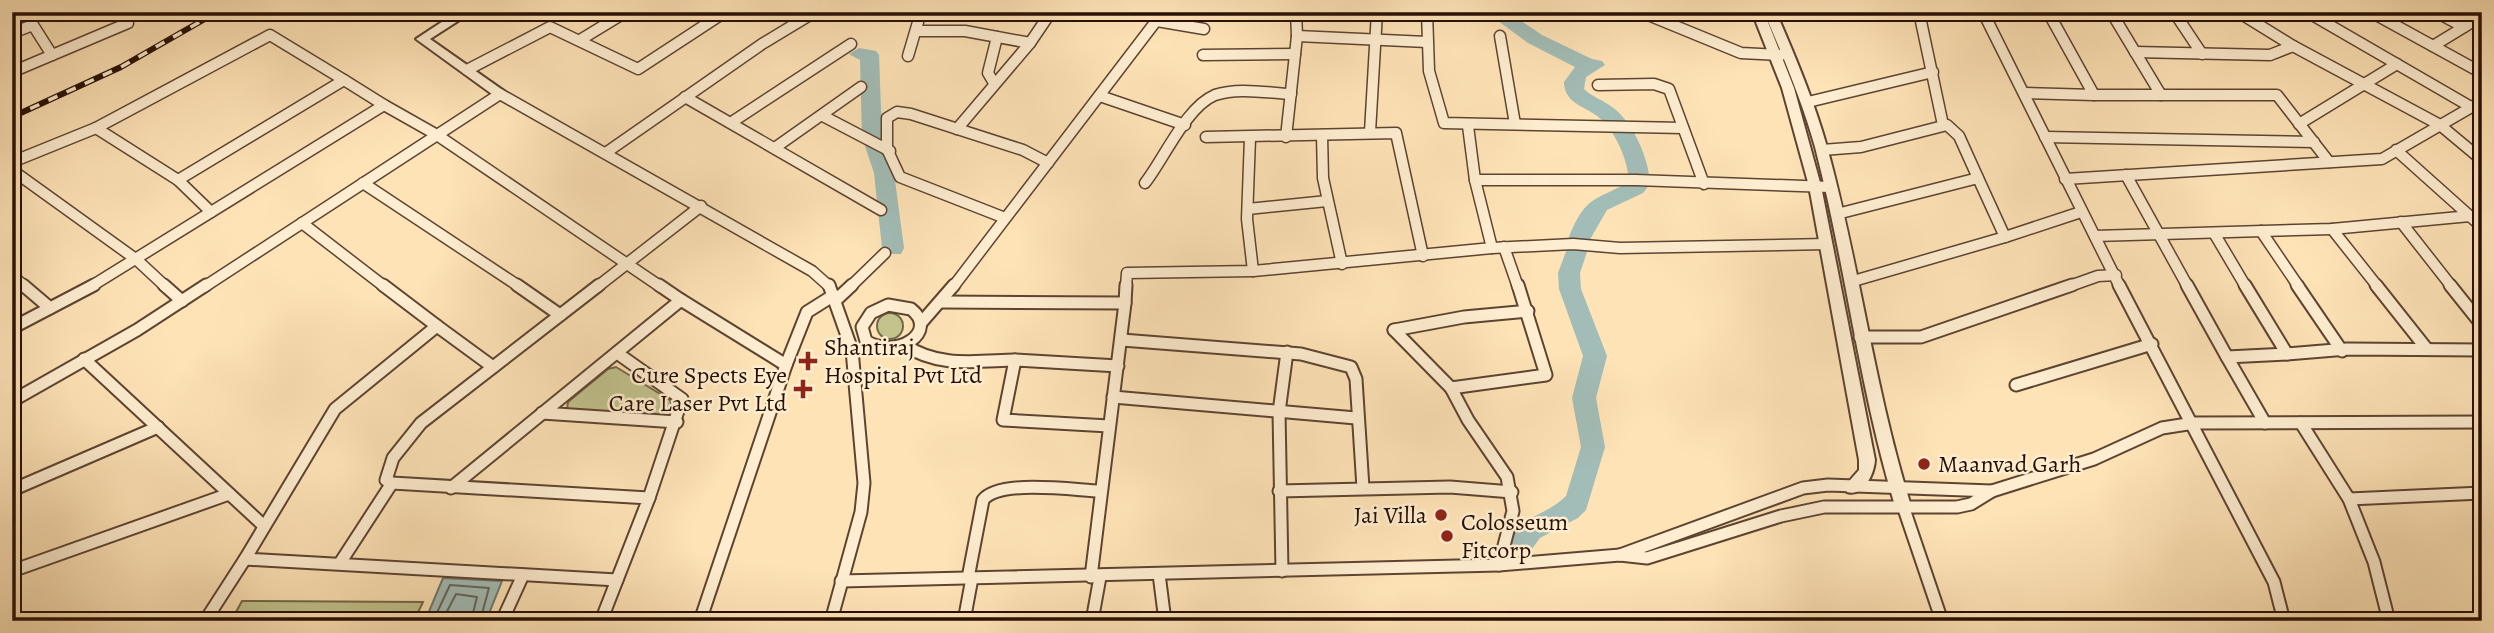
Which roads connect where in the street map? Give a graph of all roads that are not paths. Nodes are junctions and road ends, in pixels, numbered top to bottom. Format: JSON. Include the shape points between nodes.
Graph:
{"nodes":[{"id":1,"x":466,"y":12,"type":"edge"},
{"id":2,"x":626,"y":12,"type":"edge"},
{"id":3,"x":725,"y":12,"type":"edge"},
{"id":4,"x":815,"y":12,"type":"edge"},
{"id":5,"x":921,"y":12,"type":"edge"},
{"id":6,"x":1051,"y":12,"type":"edge"},
{"id":7,"x":1296,"y":12,"type":"edge"},
{"id":8,"x":1377,"y":12,"type":"edge"},
{"id":9,"x":1427,"y":12,"type":"edge"},
{"id":10,"x":1641,"y":12,"type":"edge"},
{"id":11,"x":1758,"y":12,"type":"edge"},
{"id":12,"x":1770,"y":12,"type":"edge"},
{"id":13,"x":1919,"y":12,"type":"edge"},
{"id":14,"x":1983,"y":12,"type":"edge"},
{"id":15,"x":2048,"y":12,"type":"edge"},
{"id":16,"x":2111,"y":12,"type":"edge"},
{"id":17,"x":2174,"y":12,"type":"edge"},
{"id":18,"x":2238,"y":12,"type":"edge"},
{"id":19,"x":2307,"y":12,"type":"edge"},
{"id":20,"x":2371,"y":12,"type":"edge"},
{"id":21,"x":2436,"y":12,"type":"edge"},
{"id":22,"x":1160,"y":16,"type":"edge"},
{"id":23,"x":2482,"y":16,"type":"edge"},
{"id":24,"x":128,"y":23,"type":"dead end"},
{"id":25,"x":2464,"y":27,"type":"junction"},
{"id":26,"x":1204,"y":29,"type":"dead end"},
{"id":27,"x":916,"y":31,"type":"junction"},
{"id":28,"x":12,"y":33,"type":"edge"},
{"id":29,"x":1297,"y":36,"type":"junction"},
{"id":30,"x":1500,"y":36,"type":"dead end"},
{"id":31,"x":997,"y":37,"type":"junction"},
{"id":32,"x":1376,"y":38,"type":"junction"},
{"id":33,"x":580,"y":40,"type":"junction"},
{"id":34,"x":1427,"y":42,"type":"junction"},
{"id":35,"x":1030,"y":43,"type":"junction"},
{"id":36,"x":851,"y":44,"type":"dead end"},
{"id":37,"x":2293,"y":46,"type":"junction"},
{"id":38,"x":2433,"y":47,"type":"junction"},
{"id":39,"x":2135,"y":52,"type":"junction"},
{"id":40,"x":1295,"y":54,"type":"junction"},
{"id":41,"x":2202,"y":54,"type":"junction"},
{"id":42,"x":52,"y":55,"type":"junction"},
{"id":43,"x":1203,"y":55,"type":"dead end"},
{"id":44,"x":1782,"y":55,"type":"junction"},
{"id":45,"x":908,"y":56,"type":"dead end"},
{"id":46,"x":2397,"y":64,"type":"junction"},
{"id":47,"x":467,"y":70,"type":"junction"},
{"id":48,"x":12,"y":72,"type":"edge"},
{"id":49,"x":1933,"y":72,"type":"junction"},
{"id":50,"x":2482,"y":74,"type":"edge"},
{"id":51,"x":344,"y":80,"type":"junction"},
{"id":52,"x":994,"y":83,"type":"junction"},
{"id":53,"x":1598,"y":85,"type":"dead end"},
{"id":54,"x":2367,"y":85,"type":"junction"},
{"id":55,"x":861,"y":87,"type":"dead end"},
{"id":56,"x":500,"y":93,"type":"junction"},
{"id":57,"x":2024,"y":93,"type":"junction"},
{"id":58,"x":1292,"y":94,"type":"junction"},
{"id":59,"x":2094,"y":95,"type":"junction"},
{"id":60,"x":2161,"y":95,"type":"junction"},
{"id":61,"x":1100,"y":96,"type":"junction"},
{"id":62,"x":685,"y":97,"type":"junction"},
{"id":63,"x":2482,"y":101,"type":"edge"},
{"id":64,"x":1808,"y":102,"type":"junction"},
{"id":65,"x":384,"y":106,"type":"junction"},
{"id":66,"x":2471,"y":107,"type":"junction"},
{"id":67,"x":822,"y":117,"type":"junction"},
{"id":68,"x":732,"y":122,"type":"junction"},
{"id":69,"x":1515,"y":124,"type":"junction"},
{"id":70,"x":2299,"y":124,"type":"junction"},
{"id":71,"x":1185,"y":125,"type":"junction"},
{"id":72,"x":1943,"y":125,"type":"junction"},
{"id":73,"x":2440,"y":125,"type":"junction"},
{"id":74,"x":1468,"y":126,"type":"junction"},
{"id":75,"x":96,"y":128,"type":"junction"},
{"id":76,"x":1683,"y":128,"type":"junction"},
{"id":77,"x":957,"y":129,"type":"junction"},
{"id":78,"x":1370,"y":132,"type":"junction"},
{"id":79,"x":437,"y":135,"type":"junction"},
{"id":80,"x":1322,"y":135,"type":"junction"},
{"id":81,"x":1206,"y":137,"type":"dead end"},
{"id":82,"x":1286,"y":137,"type":"junction"},
{"id":83,"x":2045,"y":137,"type":"junction"},
{"id":84,"x":1250,"y":138,"type":"junction"},
{"id":85,"x":2314,"y":142,"type":"junction"},
{"id":86,"x":776,"y":147,"type":"junction"},
{"id":87,"x":1822,"y":150,"type":"junction"},
{"id":88,"x":2396,"y":150,"type":"junction"},
{"id":89,"x":607,"y":152,"type":"junction"},
{"id":90,"x":890,"y":152,"type":"junction"},
{"id":91,"x":2482,"y":160,"type":"edge"},
{"id":92,"x":12,"y":162,"type":"edge"},
{"id":93,"x":2329,"y":162,"type":"junction"},
{"id":94,"x":1048,"y":163,"type":"junction"},
{"id":95,"x":12,"y":170,"type":"edge"},
{"id":96,"x":2126,"y":175,"type":"junction"},
{"id":97,"x":1978,"y":178,"type":"junction"},
{"id":98,"x":2065,"y":179,"type":"junction"},
{"id":99,"x":178,"y":180,"type":"junction"},
{"id":100,"x":1475,"y":180,"type":"junction"},
{"id":101,"x":363,"y":183,"type":"junction"},
{"id":102,"x":1145,"y":183,"type":"dead end"},
{"id":103,"x":1704,"y":184,"type":"junction"},
{"id":104,"x":1815,"y":186,"type":"junction"},
{"id":105,"x":1830,"y":187,"type":"junction"},
{"id":106,"x":1327,"y":201,"type":"junction"},
{"id":107,"x":701,"y":206,"type":"junction"},
{"id":108,"x":1248,"y":209,"type":"junction"},
{"id":109,"x":881,"y":210,"type":"dead end"},
{"id":110,"x":211,"y":212,"type":"junction"},
{"id":111,"x":2081,"y":212,"type":"junction"},
{"id":112,"x":1837,"y":214,"type":"junction"},
{"id":113,"x":2470,"y":216,"type":"junction"},
{"id":114,"x":1005,"y":218,"type":"junction"},
{"id":115,"x":2401,"y":222,"type":"junction"},
{"id":116,"x":302,"y":223,"type":"junction"},
{"id":117,"x":2482,"y":227,"type":"edge"},
{"id":118,"x":2332,"y":229,"type":"junction"},
{"id":119,"x":2262,"y":231,"type":"junction"},
{"id":120,"x":2214,"y":233,"type":"junction"},
{"id":121,"x":2157,"y":234,"type":"junction"},
{"id":122,"x":2095,"y":236,"type":"junction"},
{"id":123,"x":2005,"y":237,"type":"junction"},
{"id":124,"x":1827,"y":244,"type":"junction"},
{"id":125,"x":1504,"y":247,"type":"junction"},
{"id":126,"x":1492,"y":248,"type":"junction"},
{"id":127,"x":885,"y":253,"type":"dead end"},
{"id":128,"x":1423,"y":256,"type":"junction"},
{"id":129,"x":137,"y":260,"type":"junction"},
{"id":130,"x":626,"y":264,"type":"junction"},
{"id":131,"x":1342,"y":264,"type":"junction"},
{"id":132,"x":1253,"y":271,"type":"junction"},
{"id":133,"x":12,"y":275,"type":"edge"},
{"id":134,"x":2116,"y":275,"type":"junction"},
{"id":135,"x":1850,"y":282,"type":"junction"},
{"id":136,"x":835,"y":297,"type":"junction"},
{"id":137,"x":681,"y":300,"type":"junction"},
{"id":138,"x":182,"y":301,"type":"junction"},
{"id":139,"x":941,"y":302,"type":"junction"},
{"id":140,"x":1125,"y":303,"type":"junction"},
{"id":141,"x":50,"y":308,"type":"junction"},
{"id":142,"x":1528,"y":312,"type":"junction"},
{"id":143,"x":560,"y":315,"type":"junction"},
{"id":144,"x":921,"y":323,"type":"junction"},
{"id":145,"x":2482,"y":325,"type":"edge"},
{"id":146,"x":436,"y":326,"type":"junction"},
{"id":147,"x":12,"y":328,"type":"edge"},
{"id":148,"x":1860,"y":337,"type":"junction"},
{"id":149,"x":1122,"y":340,"type":"junction"},
{"id":150,"x":866,"y":341,"type":"junction"},
{"id":151,"x":2152,"y":344,"type":"junction"},
{"id":152,"x":905,"y":345,"type":"junction"},
{"id":153,"x":2426,"y":348,"type":"junction"},
{"id":154,"x":852,"y":349,"type":"junction"},
{"id":155,"x":2482,"y":350,"type":"edge"},
{"id":156,"x":2342,"y":351,"type":"junction"},
{"id":157,"x":1287,"y":352,"type":"junction"},
{"id":158,"x":617,"y":353,"type":"junction"},
{"id":159,"x":2287,"y":354,"type":"junction"},
{"id":160,"x":2227,"y":357,"type":"junction"},
{"id":161,"x":83,"y":359,"type":"junction"},
{"id":162,"x":1014,"y":360,"type":"junction"},
{"id":163,"x":786,"y":365,"type":"junction"},
{"id":164,"x":1118,"y":366,"type":"junction"},
{"id":165,"x":493,"y":367,"type":"junction"},
{"id":166,"x":2016,"y":385,"type":"dead end"},
{"id":167,"x":1451,"y":388,"type":"junction"},
{"id":168,"x":1113,"y":397,"type":"junction"},
{"id":169,"x":12,"y":401,"type":"edge"},
{"id":170,"x":1279,"y":412,"type":"junction"},
{"id":171,"x":542,"y":414,"type":"junction"},
{"id":172,"x":1356,"y":418,"type":"junction"},
{"id":173,"x":677,"y":422,"type":"junction"},
{"id":174,"x":2482,"y":422,"type":"edge"},
{"id":175,"x":2194,"y":423,"type":"junction"},
{"id":176,"x":2265,"y":423,"type":"junction"},
{"id":177,"x":2301,"y":423,"type":"junction"},
{"id":178,"x":1109,"y":426,"type":"junction"},
{"id":179,"x":158,"y":428,"type":"junction"},
{"id":180,"x":392,"y":483,"type":"junction"},
{"id":181,"x":1852,"y":486,"type":"junction"},
{"id":182,"x":451,"y":488,"type":"junction"},
{"id":183,"x":1363,"y":488,"type":"junction"},
{"id":184,"x":12,"y":490,"type":"edge"},
{"id":185,"x":1897,"y":490,"type":"junction"},
{"id":186,"x":1100,"y":491,"type":"junction"},
{"id":187,"x":1279,"y":491,"type":"junction"},
{"id":188,"x":1992,"y":491,"type":"junction"},
{"id":189,"x":1512,"y":492,"type":"junction"},
{"id":190,"x":229,"y":494,"type":"junction"},
{"id":191,"x":2482,"y":494,"type":"edge"},
{"id":192,"x":649,"y":498,"type":"junction"},
{"id":193,"x":2349,"y":499,"type":"junction"},
{"id":194,"x":1903,"y":506,"type":"junction"},
{"id":195,"x":264,"y":526,"type":"junction"},
{"id":196,"x":1620,"y":555,"type":"junction"},
{"id":197,"x":245,"y":559,"type":"junction"},
{"id":198,"x":340,"y":563,"type":"junction"},
{"id":199,"x":1499,"y":565,"type":"junction"},
{"id":200,"x":12,"y":571,"type":"edge"},
{"id":201,"x":1282,"y":571,"type":"junction"},
{"id":202,"x":1159,"y":574,"type":"junction"},
{"id":203,"x":523,"y":575,"type":"junction"},
{"id":204,"x":1096,"y":577,"type":"junction"},
{"id":205,"x":970,"y":578,"type":"junction"},
{"id":206,"x":617,"y":580,"type":"junction"},
{"id":207,"x":841,"y":581,"type":"junction"},
{"id":208,"x":205,"y":621,"type":"edge"},
{"id":209,"x":502,"y":621,"type":"edge"},
{"id":210,"x":601,"y":621,"type":"edge"},
{"id":211,"x":700,"y":621,"type":"edge"},
{"id":212,"x":831,"y":621,"type":"edge"},
{"id":213,"x":964,"y":621,"type":"edge"},
{"id":214,"x":1093,"y":621,"type":"edge"},
{"id":215,"x":1165,"y":621,"type":"edge"},
{"id":216,"x":1942,"y":621,"type":"edge"},
{"id":217,"x":2284,"y":621,"type":"edge"},
{"id":218,"x":2389,"y":621,"type":"edge"}],
"edges":[{"from":1,"to":47,"type":"street","via":[[422,39]]},
{"from":2,"to":33,"type":"street"},
{"from":3,"to":33,"type":"street","via":[[638,69]]},
{"from":4,"to":62,"type":"street"},
{"from":5,"to":27,"type":"street"},
{"from":6,"to":35,"type":"street"},
{"from":7,"to":29,"type":"street"},
{"from":8,"to":32,"type":"street"},
{"from":9,"to":34,"type":"street"},
{"from":10,"to":44,"type":"street","via":[[1741,53]]},
{"from":11,"to":44,"type":"street"},
{"from":12,"to":44,"type":"street"},
{"from":13,"to":49,"type":"street"},
{"from":14,"to":57,"type":"street"},
{"from":15,"to":59,"type":"street"},
{"from":16,"to":39,"type":"street"},
{"from":17,"to":41,"type":"street"},
{"from":18,"to":37,"type":"street"},
{"from":19,"to":46,"type":"street"},
{"from":20,"to":38,"type":"street"},
{"from":21,"to":25,"type":"street"},
{"from":22,"to":26,"type":"street"},
{"from":22,"to":61,"type":"street"},
{"from":23,"to":25,"type":"street"},
{"from":24,"to":42,"type":"street"},
{"from":25,"to":38,"type":"street"},
{"from":27,"to":31,"type":"street","via":[[965,31]]},
{"from":27,"to":45,"type":"street"},
{"from":28,"to":42,"type":"street","via":[[33,25]]},
{"from":29,"to":32,"type":"street"},
{"from":29,"to":40,"type":"street"},
{"from":30,"to":69,"type":"street"},
{"from":31,"to":35,"type":"street"},
{"from":31,"to":52,"type":"street","via":[[988,73]]},
{"from":32,"to":34,"type":"street"},
{"from":32,"to":78,"type":"street"},
{"from":33,"to":47,"type":"street","via":[[550,27]]},
{"from":34,"to":74,"type":"street","via":[[1442,121]]},
{"from":35,"to":52,"type":"street"},
{"from":36,"to":68,"type":"street"},
{"from":37,"to":41,"type":"street","via":[[2270,55]]},
{"from":37,"to":54,"type":"street"},
{"from":38,"to":50,"type":"street"},
{"from":39,"to":41,"type":"street"},
{"from":39,"to":60,"type":"street"},
{"from":40,"to":43,"type":"street"},
{"from":40,"to":58,"type":"street"},
{"from":42,"to":48,"type":"street"},
{"from":44,"to":64,"type":"street"},
{"from":44,"to":104,"type":"street"},
{"from":46,"to":54,"type":"street"},
{"from":46,"to":66,"type":"street"},
{"from":47,"to":56,"type":"street"},
{"from":49,"to":64,"type":"street"},
{"from":49,"to":72,"type":"street"},
{"from":51,"to":65,"type":"street"},
{"from":51,"to":75,"type":"street","via":[[270,35]]},
{"from":51,"to":99,"type":"street"},
{"from":52,"to":77,"type":"street"},
{"from":53,"to":76,"type":"street","via":[[1666,87]]},
{"from":54,"to":70,"type":"street"},
{"from":54,"to":73,"type":"street"},
{"from":55,"to":67,"type":"street"},
{"from":56,"to":79,"type":"street"},
{"from":56,"to":89,"type":"street"},
{"from":57,"to":59,"type":"street"},
{"from":57,"to":83,"type":"street"},
{"from":58,"to":71,"type":"street","via":[[1215,96]]},
{"from":58,"to":82,"type":"street"},
{"from":59,"to":60,"type":"street"},
{"from":60,"to":70,"type":"street","via":[[2277,95]]},
{"from":61,"to":71,"type":"street"},
{"from":61,"to":94,"type":"street"},
{"from":62,"to":68,"type":"street"},
{"from":62,"to":89,"type":"street"},
{"from":63,"to":66,"type":"street"},
{"from":64,"to":87,"type":"street"},
{"from":65,"to":79,"type":"street"},
{"from":65,"to":110,"type":"street"},
{"from":66,"to":73,"type":"street"},
{"from":67,"to":86,"type":"street"},
{"from":67,"to":90,"type":"street"},
{"from":68,"to":86,"type":"street"},
{"from":69,"to":74,"type":"street"},
{"from":69,"to":76,"type":"street"},
{"from":70,"to":85,"type":"street"},
{"from":71,"to":102,"type":"street"},
{"from":72,"to":87,"type":"street","via":[[1861,147]]},
{"from":72,"to":97,"type":"street","via":[[1959,136]]},
{"from":73,"to":88,"type":"street"},
{"from":73,"to":91,"type":"street"},
{"from":74,"to":100,"type":"street"},
{"from":75,"to":92,"type":"street"},
{"from":75,"to":99,"type":"street"},
{"from":76,"to":103,"type":"street"},
{"from":77,"to":90,"type":"street","via":[[893,113],[884,128]]},
{"from":77,"to":94,"type":"street"},
{"from":78,"to":80,"type":"street"},
{"from":78,"to":128,"type":"street","via":[[1399,136]]},
{"from":79,"to":101,"type":"street"},
{"from":79,"to":130,"type":"street"},
{"from":80,"to":82,"type":"street"},
{"from":80,"to":106,"type":"street"},
{"from":81,"to":84,"type":"street"},
{"from":82,"to":84,"type":"street"},
{"from":83,"to":85,"type":"street"},
{"from":83,"to":98,"type":"street"},
{"from":84,"to":108,"type":"street"},
{"from":85,"to":93,"type":"street"},
{"from":86,"to":109,"type":"street"},
{"from":87,"to":105,"type":"street"},
{"from":88,"to":93,"type":"street","via":[[2382,159]]},
{"from":88,"to":113,"type":"street"},
{"from":89,"to":107,"type":"street"},
{"from":90,"to":114,"type":"street","via":[[895,171],[904,179]]},
{"from":93,"to":96,"type":"street"},
{"from":94,"to":114,"type":"street"},
{"from":95,"to":129,"type":"street"},
{"from":96,"to":98,"type":"street"},
{"from":96,"to":121,"type":"street"},
{"from":97,"to":112,"type":"street"},
{"from":97,"to":123,"type":"street"},
{"from":98,"to":111,"type":"street"},
{"from":99,"to":110,"type":"street"},
{"from":100,"to":103,"type":"street"},
{"from":100,"to":126,"type":"street"},
{"from":101,"to":116,"type":"street"},
{"from":101,"to":143,"type":"street"},
{"from":103,"to":104,"type":"street"},
{"from":104,"to":105,"type":"street"},
{"from":104,"to":124,"type":"street"},
{"from":105,"to":112,"type":"street"},
{"from":106,"to":108,"type":"street"},
{"from":106,"to":131,"type":"street"},
{"from":107,"to":130,"type":"street"},
{"from":107,"to":136,"type":"street","via":[[820,276]]},
{"from":108,"to":132,"type":"street"},
{"from":110,"to":129,"type":"street"},
{"from":111,"to":122,"type":"street"},
{"from":111,"to":123,"type":"street"},
{"from":112,"to":135,"type":"street"},
{"from":113,"to":115,"type":"street"},
{"from":113,"to":117,"type":"street"},
{"from":114,"to":139,"type":"street"},
{"from":115,"to":118,"type":"street"},
{"from":115,"to":145,"type":"street"},
{"from":116,"to":138,"type":"street"},
{"from":116,"to":146,"type":"street"},
{"from":118,"to":119,"type":"street"},
{"from":118,"to":153,"type":"street"},
{"from":119,"to":120,"type":"street"},
{"from":119,"to":156,"type":"street"},
{"from":120,"to":121,"type":"street"},
{"from":120,"to":159,"type":"street"},
{"from":121,"to":122,"type":"street"},
{"from":121,"to":160,"type":"street"},
{"from":122,"to":134,"type":"street"},
{"from":123,"to":135,"type":"street"},
{"from":124,"to":125,"type":"street"},
{"from":124,"to":181,"type":"street","via":[[1867,460],[1866,473]]},
{"from":125,"to":126,"type":"street"},
{"from":125,"to":142,"type":"street"},
{"from":126,"to":128,"type":"street"},
{"from":127,"to":136,"type":"street"},
{"from":128,"to":131,"type":"street"},
{"from":129,"to":138,"type":"street"},
{"from":129,"to":141,"type":"street"},
{"from":130,"to":137,"type":"street"},
{"from":130,"to":143,"type":"street"},
{"from":131,"to":132,"type":"street"},
{"from":132,"to":140,"type":"street","via":[[1128,273]]},
{"from":133,"to":141,"type":"street"},
{"from":134,"to":148,"type":"street","via":[[2098,276],[1921,337]]},
{"from":134,"to":151,"type":"street"},
{"from":135,"to":148,"type":"street"},
{"from":136,"to":154,"type":"street"},
{"from":136,"to":163,"type":"street","via":[[807,312]]},
{"from":137,"to":158,"type":"street"},
{"from":137,"to":163,"type":"street"},
{"from":138,"to":161,"type":"street"},
{"from":139,"to":140,"type":"street"},
{"from":139,"to":144,"type":"street"},
{"from":140,"to":149,"type":"street"},
{"from":141,"to":147,"type":"street"},
{"from":142,"to":167,"type":"street","via":[[1546,375]]},
{"from":142,"to":167,"type":"street","via":[[1464,317],[1394,330]]},
{"from":143,"to":165,"type":"street"},
{"from":144,"to":150,"type":"street","via":[[915,310],[888,305],[865,320]]},
{"from":144,"to":152,"type":"street","via":[[917,335]]},
{"from":146,"to":165,"type":"street"},
{"from":146,"to":195,"type":"street","via":[[335,408]]},
{"from":148,"to":185,"type":"street"},
{"from":149,"to":157,"type":"street"},
{"from":149,"to":164,"type":"street"},
{"from":150,"to":152,"type":"street","via":[[881,349]]},
{"from":150,"to":154,"type":"street"},
{"from":151,"to":166,"type":"street"},
{"from":151,"to":175,"type":"street"},
{"from":152,"to":162,"type":"street","via":[[931,358]]},
{"from":153,"to":155,"type":"street"},
{"from":153,"to":156,"type":"street"},
{"from":154,"to":207,"type":"street","via":[[863,497]]},
{"from":156,"to":159,"type":"street"},
{"from":157,"to":170,"type":"street"},
{"from":157,"to":172,"type":"street","via":[[1351,367],[1356,379]]},
{"from":158,"to":171,"type":"street"},
{"from":158,"to":173,"type":"street","via":[[680,396]]},
{"from":159,"to":160,"type":"street"},
{"from":160,"to":176,"type":"street"},
{"from":161,"to":169,"type":"street"},
{"from":161,"to":179,"type":"street"},
{"from":162,"to":164,"type":"street"},
{"from":162,"to":178,"type":"street","via":[[1003,420]]},
{"from":163,"to":211,"type":"street"},
{"from":164,"to":168,"type":"street"},
{"from":165,"to":180,"type":"street","via":[[421,423],[393,458],[386,480]]},
{"from":167,"to":189,"type":"street","via":[[1503,469]]},
{"from":168,"to":170,"type":"street"},
{"from":168,"to":178,"type":"street"},
{"from":170,"to":172,"type":"street"},
{"from":170,"to":187,"type":"street"},
{"from":171,"to":173,"type":"street"},
{"from":171,"to":182,"type":"street"},
{"from":172,"to":183,"type":"street"},
{"from":173,"to":192,"type":"street"},
{"from":174,"to":177,"type":"street"},
{"from":175,"to":176,"type":"street"},
{"from":175,"to":188,"type":"street","via":[[2162,428],[2094,459]]},
{"from":175,"to":217,"type":"street","via":[[2274,582]]},
{"from":176,"to":177,"type":"street"},
{"from":177,"to":193,"type":"street"},
{"from":178,"to":186,"type":"street"},
{"from":179,"to":184,"type":"street"},
{"from":179,"to":190,"type":"street"},
{"from":180,"to":182,"type":"street"},
{"from":180,"to":198,"type":"street"},
{"from":181,"to":185,"type":"street"},
{"from":181,"to":196,"type":"street","via":[[1803,488],[1678,530]]},
{"from":182,"to":192,"type":"street"},
{"from":183,"to":187,"type":"street"},
{"from":183,"to":189,"type":"street"},
{"from":185,"to":188,"type":"street"},
{"from":185,"to":194,"type":"street"},
{"from":186,"to":204,"type":"street"},
{"from":186,"to":205,"type":"street","via":[[1006,488],[989,492],[983,500]]},
{"from":187,"to":201,"type":"street"},
{"from":188,"to":194,"type":"street","via":[[1966,506]]},
{"from":189,"to":199,"type":"street","via":[[1513,516]]},
{"from":190,"to":195,"type":"street"},
{"from":190,"to":200,"type":"street"},
{"from":191,"to":193,"type":"street"},
{"from":192,"to":206,"type":"street"},
{"from":193,"to":218,"type":"street","via":[[2374,562]]},
{"from":194,"to":196,"type":"street","via":[[1824,507],[1781,516],[1655,557]]},
{"from":194,"to":216,"type":"street"},
{"from":195,"to":197,"type":"street"},
{"from":196,"to":199,"type":"street"},
{"from":197,"to":198,"type":"street"},
{"from":197,"to":208,"type":"street"},
{"from":198,"to":203,"type":"street"},
{"from":199,"to":201,"type":"street"},
{"from":201,"to":202,"type":"street"},
{"from":202,"to":204,"type":"street"},
{"from":202,"to":215,"type":"street"},
{"from":203,"to":206,"type":"street"},
{"from":203,"to":209,"type":"street"},
{"from":204,"to":205,"type":"street"},
{"from":204,"to":214,"type":"street"},
{"from":205,"to":207,"type":"street"},
{"from":205,"to":213,"type":"street"},
{"from":206,"to":210,"type":"street"},
{"from":207,"to":212,"type":"street"}]}
